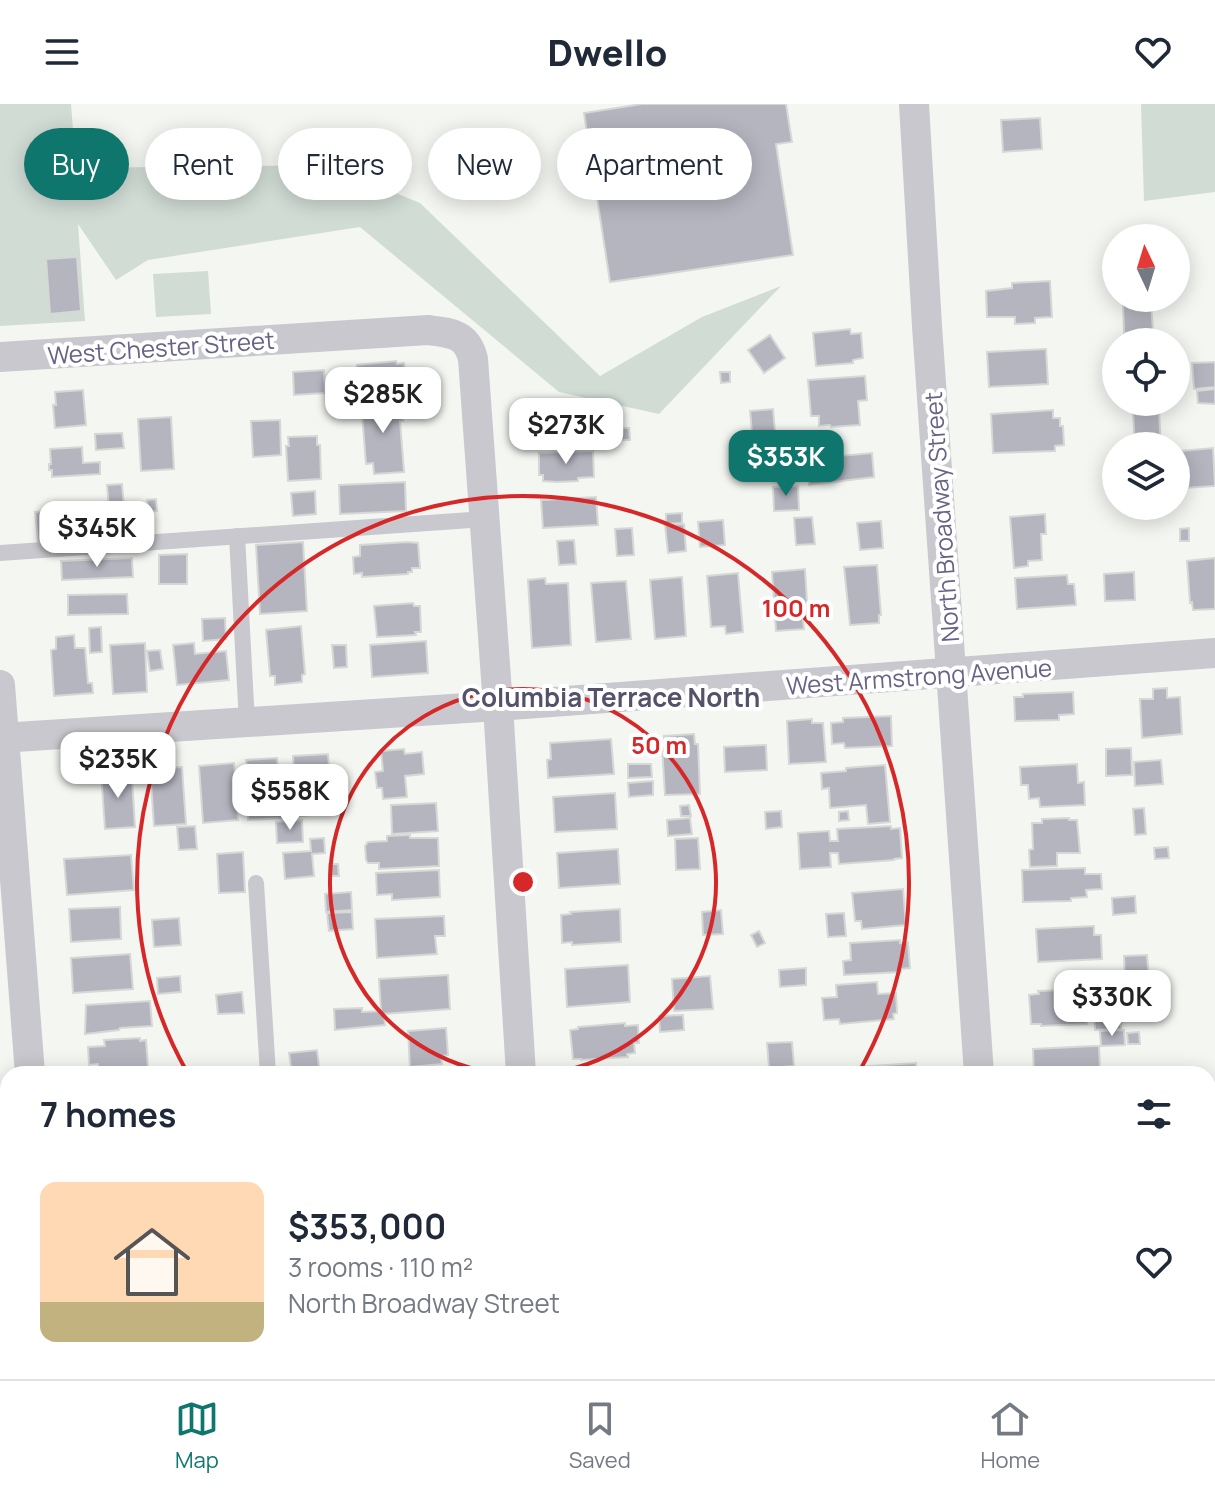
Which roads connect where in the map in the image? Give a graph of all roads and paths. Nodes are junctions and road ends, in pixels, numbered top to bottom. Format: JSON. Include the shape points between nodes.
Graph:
{"nodes":[{"id":1,"x":914,"y":104,"type":"edge"},
{"id":2,"x":0,"y":357,"type":"edge"},
{"id":3,"x":485,"y":519,"type":"junction"},
{"id":4,"x":237,"y":536,"type":"junction"},
{"id":5,"x":0,"y":553,"type":"edge"},
{"id":6,"x":1215,"y":653,"type":"edge"},
{"id":7,"x":952,"y":673,"type":"junction"},
{"id":8,"x":0,"y":685,"type":"edge"},
{"id":9,"x":498,"y":706,"type":"junction"},
{"id":10,"x":247,"y":723,"type":"junction"},
{"id":11,"x":2,"y":738,"type":"edge"},
{"id":12,"x":256,"y":883,"type":"dead end"},
{"id":13,"x":29,"y":1066,"type":"edge"},
{"id":14,"x":267,"y":1066,"type":"edge"},
{"id":15,"x":520,"y":1066,"type":"edge"},
{"id":16,"x":978,"y":1066,"type":"edge"}],
"edges":[{"from":1,"to":7,"type":"street","name":"North Broadway Street"},
{"from":2,"to":3,"type":"street","name":"West Chester Street","via":[[428,330],[450,334],[463,339],[473,359]]},
{"from":3,"to":4,"type":"lane"},
{"from":3,"to":9,"type":"street"},
{"from":4,"to":5,"type":"lane"},
{"from":4,"to":10,"type":"lane"},
{"from":6,"to":7,"type":"street","name":"West Armstrong Avenue"},
{"from":7,"to":9,"type":"street","name":"West Armstrong Avenue"},
{"from":7,"to":16,"type":"street","name":"North Broadway Street"},
{"from":8,"to":11,"type":"street"},
{"from":9,"to":10,"type":"street","name":"West Armstrong Avenue"},
{"from":9,"to":15,"type":"street"},
{"from":10,"to":11,"type":"street","name":"West Armstrong Avenue"},
{"from":11,"to":13,"type":"street"},
{"from":12,"to":14,"type":"lane"}]}
